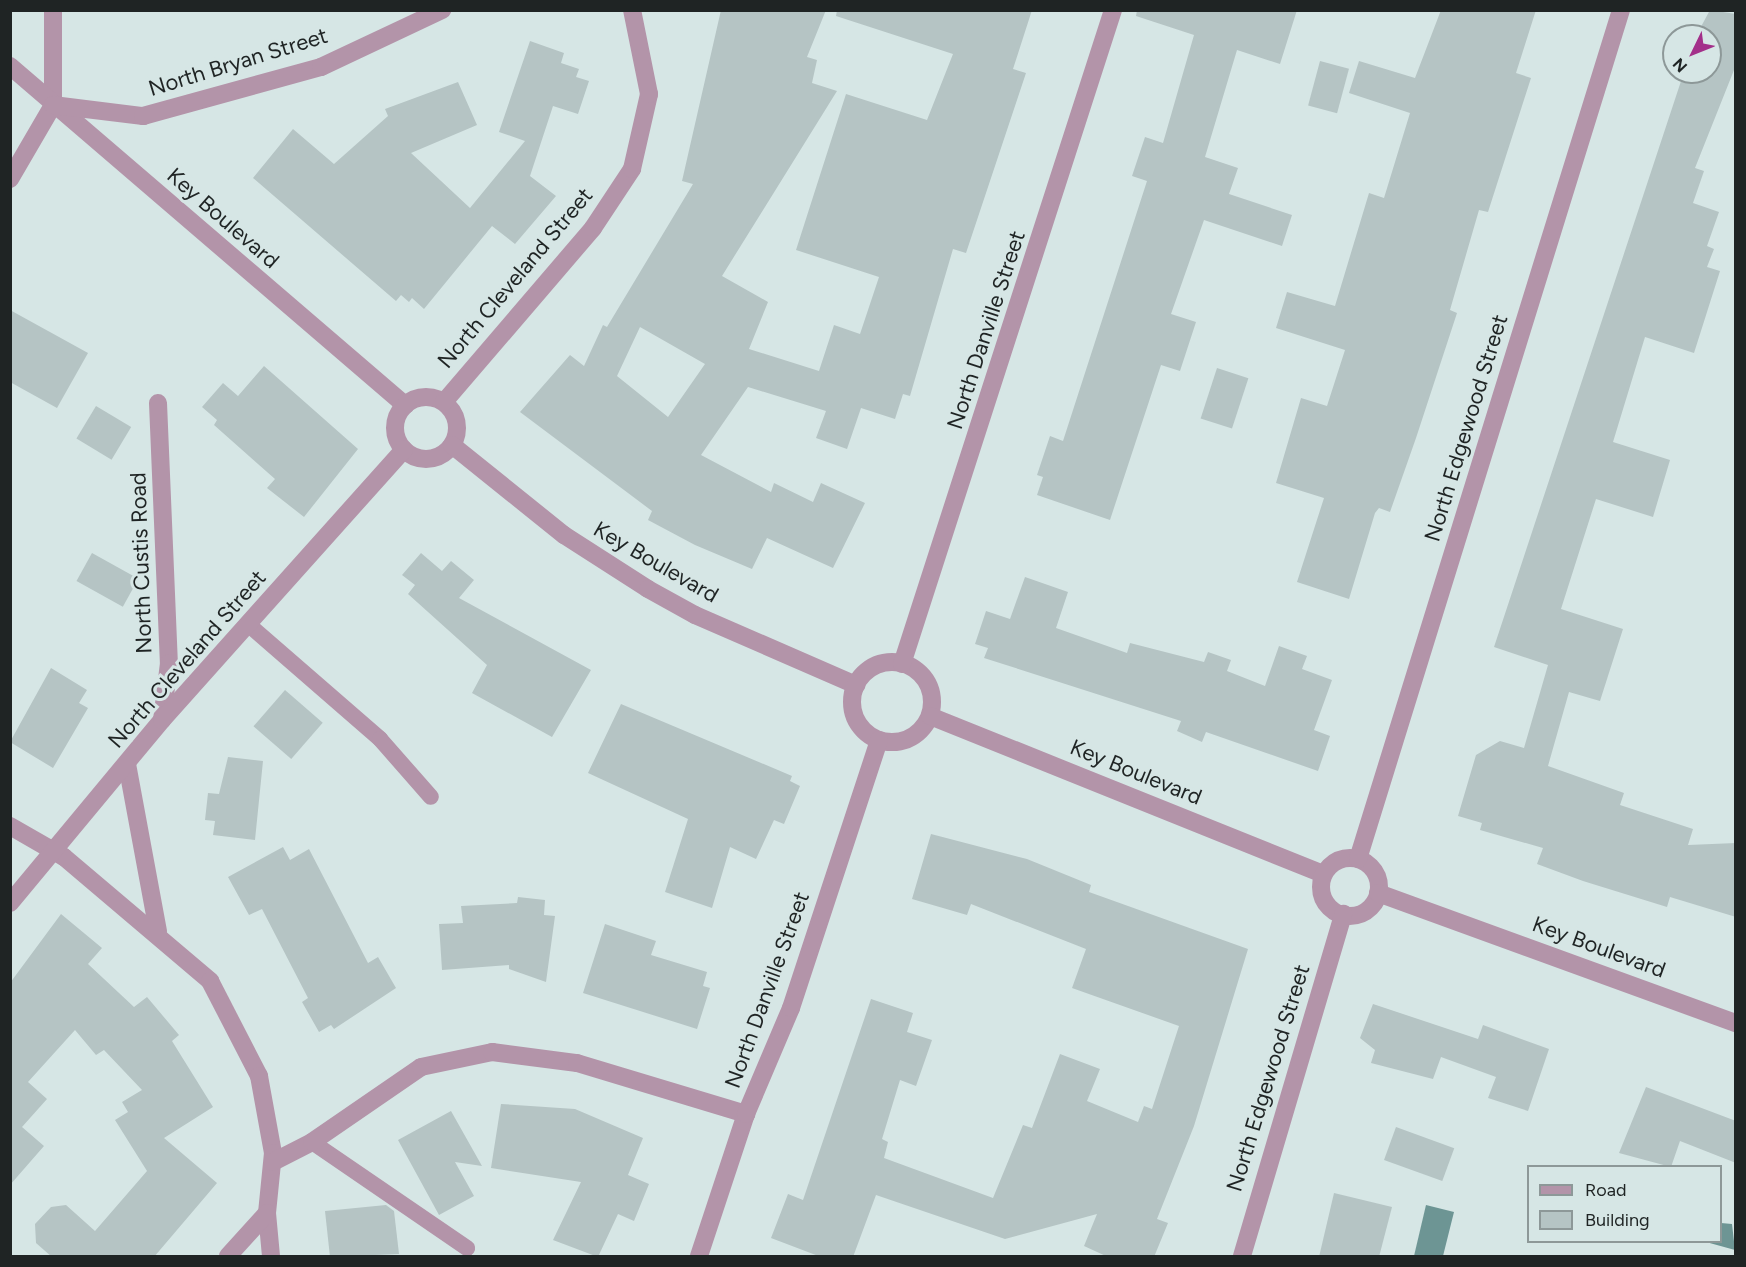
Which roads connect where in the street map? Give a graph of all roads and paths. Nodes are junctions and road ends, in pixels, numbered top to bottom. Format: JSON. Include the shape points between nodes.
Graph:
{"nodes":[{"id":1,"x":53,"y":10,"type":"edge"},
{"id":2,"x":442,"y":10,"type":"edge"},
{"id":3,"x":632,"y":10,"type":"edge"},
{"id":4,"x":1113,"y":10,"type":"edge"},
{"id":5,"x":1621,"y":10,"type":"edge"},
{"id":6,"x":10,"y":66,"type":"edge"},
{"id":7,"x":54,"y":105,"type":"junction"},
{"id":8,"x":10,"y":179,"type":"edge"},
{"id":9,"x":444,"y":402,"type":"junction"},
{"id":10,"x":158,"y":403,"type":"dead end"},
{"id":11,"x":405,"y":405,"type":"junction"},
{"id":12,"x":452,"y":445,"type":"junction"},
{"id":13,"x":404,"y":449,"type":"junction"},
{"id":14,"x":249,"y":624,"type":"junction"},
{"id":15,"x":902,"y":664,"type":"junction"},
{"id":16,"x":856,"y":685,"type":"junction"},
{"id":17,"x":930,"y":716,"type":"junction"},
{"id":18,"x":162,"y":720,"type":"junction"},
{"id":19,"x":879,"y":740,"type":"junction"},
{"id":20,"x":127,"y":764,"type":"junction"},
{"id":21,"x":431,"y":797,"type":"dead end"},
{"id":22,"x":10,"y":826,"type":"edge"},
{"id":23,"x":57,"y":851,"type":"junction"},
{"id":24,"x":1358,"y":859,"type":"junction"},
{"id":25,"x":1324,"y":874,"type":"junction"},
{"id":26,"x":1378,"y":893,"type":"junction"},
{"id":27,"x":10,"y":903,"type":"edge"},
{"id":28,"x":1342,"y":914,"type":"junction"},
{"id":29,"x":158,"y":931,"type":"junction"},
{"id":30,"x":1736,"y":1023,"type":"edge"},
{"id":31,"x":747,"y":1114,"type":"junction"},
{"id":32,"x":312,"y":1142,"type":"junction"},
{"id":33,"x":273,"y":1162,"type":"junction"},
{"id":34,"x":267,"y":1213,"type":"junction"},
{"id":35,"x":467,"y":1248,"type":"dead end"},
{"id":36,"x":228,"y":1257,"type":"edge"},
{"id":37,"x":272,"y":1257,"type":"edge"},
{"id":38,"x":699,"y":1257,"type":"edge"},
{"id":39,"x":1242,"y":1257,"type":"edge"}],
"edges":[{"from":1,"to":7,"type":"street"},
{"from":2,"to":7,"type":"street","name":"North Bryan Street","via":[[321,67],[142,116]]},
{"from":3,"to":9,"type":"street","name":"North Cleveland Street","via":[[649,94],[632,169],[593,228]]},
{"from":4,"to":15,"type":"street","name":"North Danville Street"},
{"from":5,"to":24,"type":"street","name":"North Edgewood Street"},
{"from":6,"to":7,"type":"street","name":"Key Boulevard"},
{"from":7,"to":8,"type":"street"},
{"from":7,"to":11,"type":"street","name":"Key Boulevard"},
{"from":9,"to":11,"type":"street","via":[[424,397]]},
{"from":9,"to":12,"type":"street","via":[[456,418]]},
{"from":10,"to":18,"type":"street","name":"North Custis Road","via":[[169,663]]},
{"from":11,"to":13,"type":"street","via":[[396,423]]},
{"from":12,"to":13,"type":"street","via":[[425,459]]},
{"from":12,"to":16,"type":"street","name":"Key Boulevard","via":[[564,535],[648,589],[695,615]]},
{"from":13,"to":14,"type":"street","name":"North Cleveland Street"},
{"from":14,"to":18,"type":"street","name":"North Cleveland Street"},
{"from":14,"to":21,"type":"lane","via":[[380,739]]},
{"from":15,"to":16,"type":"street","via":[[874,666]]},
{"from":15,"to":17,"type":"street","via":[[927,683]]},
{"from":16,"to":19,"type":"street","via":[[855,717]]},
{"from":17,"to":19,"type":"street","via":[[913,737]]},
{"from":17,"to":25,"type":"street","name":"Key Boulevard"},
{"from":18,"to":20,"type":"street","name":"North Cleveland Street"},
{"from":19,"to":31,"type":"street","name":"North Danville Street","via":[[791,1008]]},
{"from":20,"to":23,"type":"street","name":"North Cleveland Street"},
{"from":20,"to":29,"type":"street"},
{"from":22,"to":23,"type":"street"},
{"from":23,"to":27,"type":"street","name":"North Cleveland Street"},
{"from":23,"to":29,"type":"street"},
{"from":24,"to":25,"type":"street","via":[[1338,861]]},
{"from":24,"to":26,"type":"street","via":[[1374,871]]},
{"from":25,"to":28,"type":"street","via":[[1323,897]]},
{"from":26,"to":28,"type":"street","via":[[1364,912]]},
{"from":26,"to":30,"type":"street","name":"Key Boulevard"},
{"from":28,"to":39,"type":"street","name":"North Edgewood Street"},
{"from":29,"to":33,"type":"street","via":[[210,981],[259,1076]]},
{"from":31,"to":32,"type":"street","via":[[577,1063],[492,1052],[421,1067]]},
{"from":31,"to":38,"type":"street","name":"North Danville Street"},
{"from":32,"to":33,"type":"street"},
{"from":32,"to":35,"type":"lane"},
{"from":33,"to":34,"type":"street"},
{"from":34,"to":36,"type":"street"},
{"from":34,"to":37,"type":"street"}]}
